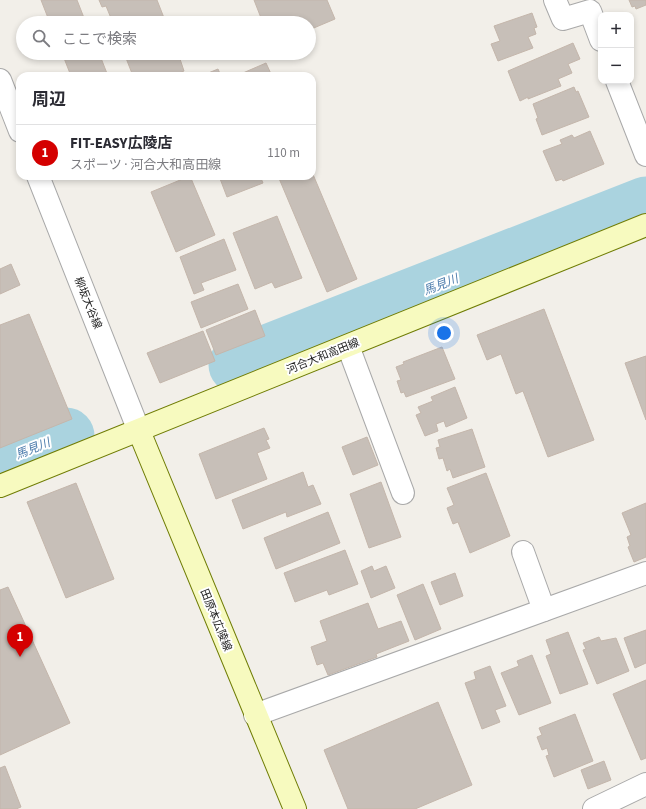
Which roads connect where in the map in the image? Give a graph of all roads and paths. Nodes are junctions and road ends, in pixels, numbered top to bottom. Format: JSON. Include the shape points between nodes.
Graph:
{"nodes":[{"id":1,"x":555,"y":0,"type":"edge"},
{"id":2,"x":598,"y":32,"type":"edge"},
{"id":3,"x":0,"y":80,"type":"edge"},
{"id":4,"x":618,"y":84,"type":"edge"},
{"id":5,"x":16,"y":121,"type":"edge"},
{"id":6,"x":646,"y":155,"type":"edge"},
{"id":7,"x":40,"y":180,"type":"edge"},
{"id":8,"x":646,"y":225,"type":"edge"},
{"id":9,"x":348,"y":346,"type":"junction"},
{"id":10,"x":139,"y":431,"type":"junction"},
{"id":11,"x":0,"y":486,"type":"edge"},
{"id":12,"x":403,"y":493,"type":"dead end"},
{"id":13,"x":523,"y":552,"type":"dead end"},
{"id":14,"x":646,"y":573,"type":"edge"},
{"id":15,"x":544,"y":610,"type":"junction"},
{"id":16,"x":255,"y":715,"type":"junction"},
{"id":17,"x":646,"y":784,"type":"edge"},
{"id":18,"x":295,"y":809,"type":"edge"},
{"id":19,"x":594,"y":809,"type":"edge"}],
"edges":[{"from":1,"to":2,"type":"street","via":[[563,20],[590,11]]},
{"from":3,"to":5,"type":"street"},
{"from":4,"to":6,"type":"street"},
{"from":7,"to":10,"type":"street","name":"柳坂大谷線"},
{"from":8,"to":9,"type":"main road","name":"河合大和高田線"},
{"from":9,"to":10,"type":"main road","name":"河合大和高田線"},
{"from":9,"to":12,"type":"street"},
{"from":10,"to":11,"type":"main road","name":"河合大和高田線"},
{"from":10,"to":16,"type":"main road","name":"田原本広陵線"},
{"from":13,"to":15,"type":"street"},
{"from":14,"to":15,"type":"street"},
{"from":15,"to":16,"type":"street"},
{"from":16,"to":18,"type":"main road","name":"田原本広陵線"},
{"from":17,"to":19,"type":"street"}]}
